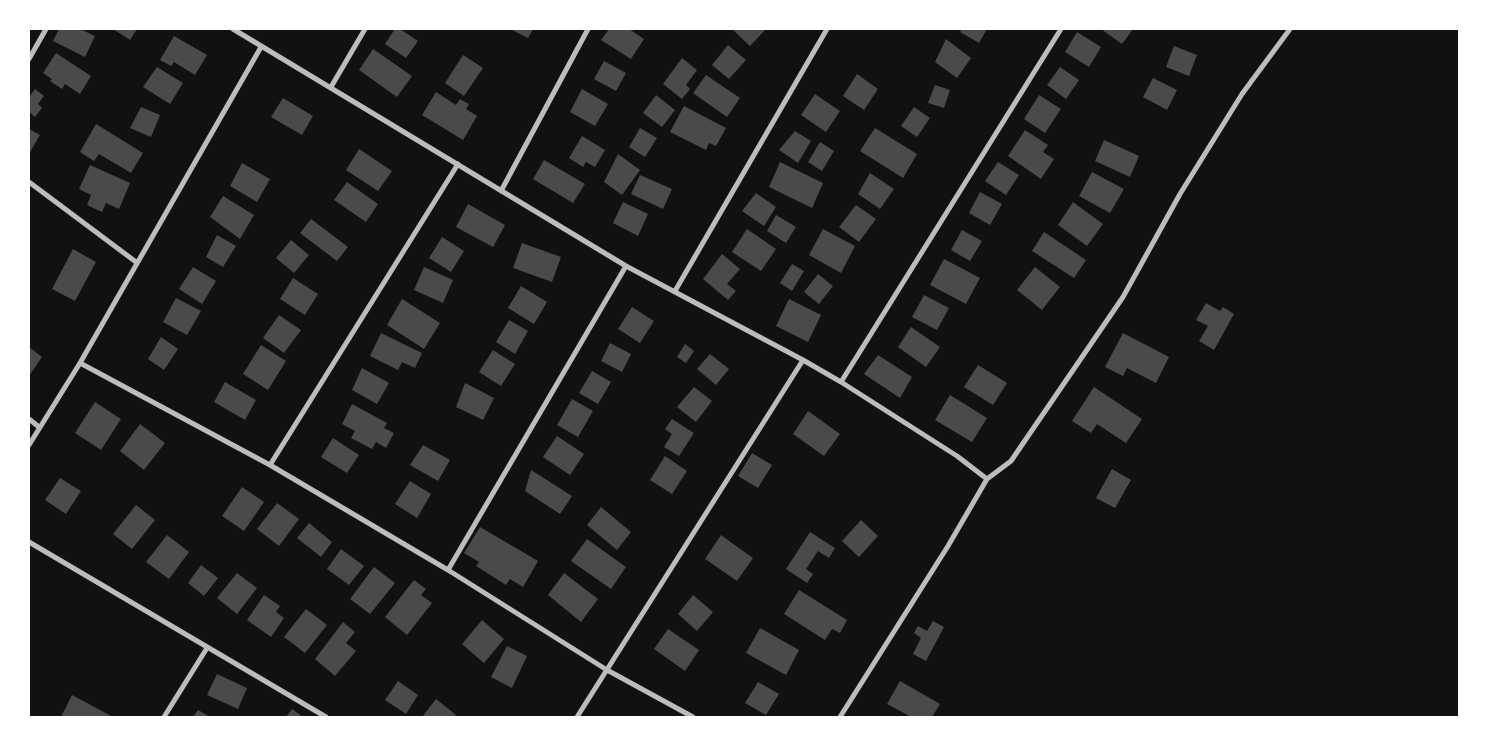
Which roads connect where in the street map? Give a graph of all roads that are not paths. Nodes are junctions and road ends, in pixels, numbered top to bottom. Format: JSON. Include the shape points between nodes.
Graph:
{"nodes":[{"id":1,"x":46,"y":29,"type":"edge"},
{"id":2,"x":233,"y":29,"type":"edge"},
{"id":3,"x":365,"y":29,"type":"edge"},
{"id":4,"x":588,"y":29,"type":"edge"},
{"id":5,"x":827,"y":29,"type":"edge"},
{"id":6,"x":1061,"y":29,"type":"edge"},
{"id":7,"x":1290,"y":29,"type":"edge"},
{"id":8,"x":261,"y":47,"type":"junction"},
{"id":9,"x":29,"y":59,"type":"edge"},
{"id":10,"x":331,"y":87,"type":"junction"},
{"id":11,"x":458,"y":164,"type":"junction"},
{"id":12,"x":29,"y":182,"type":"edge"},
{"id":13,"x":501,"y":191,"type":"junction"},
{"id":14,"x":136,"y":262,"type":"junction"},
{"id":15,"x":626,"y":266,"type":"junction"},
{"id":16,"x":674,"y":291,"type":"junction"},
{"id":17,"x":803,"y":360,"type":"junction"},
{"id":18,"x":80,"y":363,"type":"junction"},
{"id":19,"x":841,"y":382,"type":"junction"},
{"id":20,"x":29,"y":420,"type":"edge"},
{"id":21,"x":39,"y":427,"type":"junction"},
{"id":22,"x":29,"y":445,"type":"edge"},
{"id":23,"x":270,"y":465,"type":"junction"},
{"id":24,"x":987,"y":479,"type":"junction"},
{"id":25,"x":29,"y":542,"type":"edge"},
{"id":26,"x":448,"y":570,"type":"junction"},
{"id":27,"x":207,"y":648,"type":"junction"},
{"id":28,"x":607,"y":670,"type":"junction"},
{"id":29,"x":164,"y":717,"type":"edge"},
{"id":30,"x":326,"y":717,"type":"edge"},
{"id":31,"x":577,"y":717,"type":"edge"},
{"id":32,"x":693,"y":717,"type":"edge"},
{"id":33,"x":840,"y":717,"type":"edge"}],
"edges":[{"from":1,"to":9,"type":"street"},
{"from":2,"to":8,"type":"street"},
{"from":3,"to":10,"type":"street"},
{"from":4,"to":13,"type":"street"},
{"from":5,"to":16,"type":"street"},
{"from":6,"to":19,"type":"street"},
{"from":7,"to":24,"type":"street","via":[[1236,102],[1123,297],[1010,461]]},
{"from":8,"to":10,"type":"street"},
{"from":8,"to":14,"type":"street"},
{"from":10,"to":11,"type":"street"},
{"from":11,"to":13,"type":"street"},
{"from":11,"to":23,"type":"street"},
{"from":12,"to":14,"type":"street"},
{"from":13,"to":15,"type":"street"},
{"from":14,"to":18,"type":"street"},
{"from":15,"to":16,"type":"street"},
{"from":15,"to":26,"type":"street"},
{"from":16,"to":17,"type":"street"},
{"from":17,"to":19,"type":"street"},
{"from":17,"to":28,"type":"street"},
{"from":18,"to":21,"type":"street"},
{"from":18,"to":23,"type":"street"},
{"from":19,"to":24,"type":"street","via":[[957,456]]},
{"from":20,"to":21,"type":"street"},
{"from":21,"to":22,"type":"street"},
{"from":23,"to":26,"type":"street"},
{"from":24,"to":33,"type":"street"},
{"from":25,"to":27,"type":"street"},
{"from":26,"to":28,"type":"street"},
{"from":27,"to":29,"type":"street"},
{"from":27,"to":30,"type":"street"},
{"from":28,"to":31,"type":"street"},
{"from":28,"to":32,"type":"street"}]}
